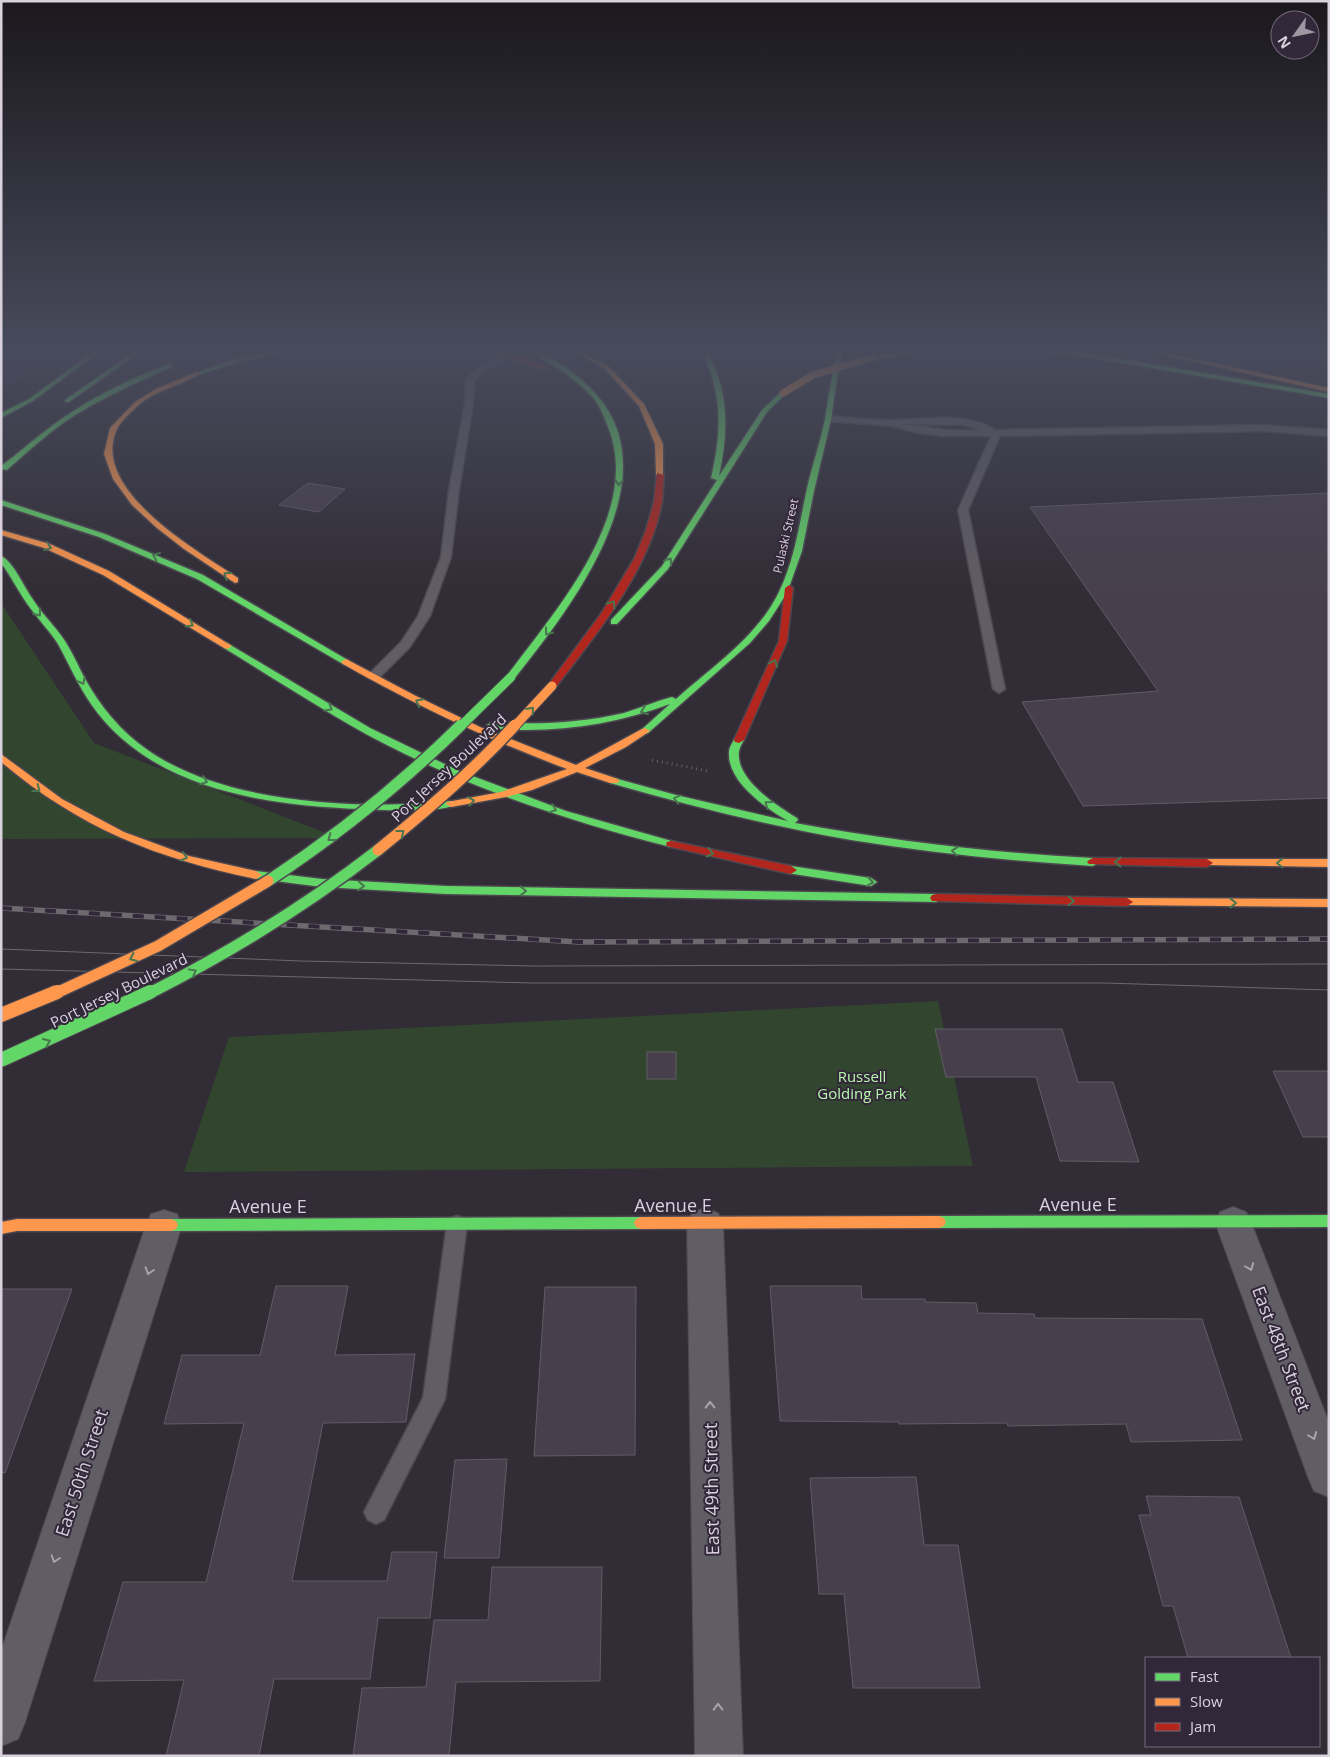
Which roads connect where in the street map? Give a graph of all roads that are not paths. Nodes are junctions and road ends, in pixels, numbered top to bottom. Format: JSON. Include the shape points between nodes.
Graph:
{"nodes":[{"id":1,"x":36,"y":430,"type":"edge"},
{"id":2,"x":52,"y":430,"type":"edge"},
{"id":3,"x":112,"y":430,"type":"edge"},
{"id":4,"x":464,"y":430,"type":"edge"},
{"id":5,"x":616,"y":430,"type":"edge"},
{"id":6,"x":655,"y":430,"type":"edge"},
{"id":7,"x":723,"y":430,"type":"edge"},
{"id":8,"x":752,"y":430,"type":"edge"},
{"id":9,"x":825,"y":430,"type":"edge"},
{"id":10,"x":920,"y":430,"type":"edge"},
{"id":11,"x":1157,"y":430,"type":"edge"},
{"id":12,"x":1289,"y":430,"type":"edge"},
{"id":13,"x":997,"y":433,"type":"junction"},
{"id":14,"x":1329,"y":433,"type":"edge"},
{"id":15,"x":3,"y":470,"type":"edge"},
{"id":16,"x":710,"y":496,"type":"junction"},
{"id":17,"x":1,"y":502,"type":"edge"},
{"id":18,"x":1,"y":532,"type":"edge"},
{"id":19,"x":1,"y":558,"type":"edge"},
{"id":20,"x":790,"y":582,"type":"junction"},
{"id":21,"x":240,"y":584,"type":"dead end"},
{"id":22,"x":256,"y":596,"type":"dead end"},
{"id":23,"x":337,"y":656,"type":"junction"},
{"id":24,"x":374,"y":676,"type":"junction"},
{"id":25,"x":552,"y":686,"type":"junction"},
{"id":26,"x":999,"y":689,"type":"dead end"},
{"id":27,"x":689,"y":693,"type":"junction"},
{"id":28,"x":441,"y":724,"type":"junction"},
{"id":29,"x":1,"y":757,"type":"edge"},
{"id":30,"x":423,"y":759,"type":"junction"},
{"id":31,"x":576,"y":770,"type":"junction"},
{"id":32,"x":507,"y":793,"type":"junction"},
{"id":33,"x":335,"y":805,"type":"junction"},
{"id":34,"x":809,"y":830,"type":"junction"},
{"id":35,"x":1329,"y":862,"type":"edge"},
{"id":36,"x":1022,"y":898,"type":"junction"},
{"id":37,"x":1329,"y":903,"type":"edge"},
{"id":38,"x":1,"y":1015,"type":"edge"},
{"id":39,"x":1,"y":1060,"type":"edge"},
{"id":40,"x":1,"y":1221,"type":"edge"},
{"id":41,"x":1329,"y":1221,"type":"edge"},
{"id":42,"x":1233,"y":1222,"type":"junction"},
{"id":43,"x":706,"y":1223,"type":"junction"},
{"id":44,"x":457,"y":1224,"type":"junction"},
{"id":45,"x":17,"y":1225,"type":"junction"},
{"id":46,"x":164,"y":1225,"type":"junction"},
{"id":47,"x":1,"y":1228,"type":"edge"},
{"id":48,"x":1329,"y":1477,"type":"edge"},
{"id":49,"x":376,"y":1512,"type":"dead end"},
{"id":50,"x":1,"y":1722,"type":"edge"},
{"id":51,"x":719,"y":1756,"type":"edge"}],
"edges":[{"from":1,"to":15,"type":"main road"},
{"from":2,"to":15,"type":"main road"},
{"from":21,"to":3,"type":"main road","one_way":true,"via":[[125,495],[109,468],[106,454]]},
{"from":4,"to":24,"type":"lane","via":[[446,557],[420,623],[406,644]]},
{"from":5,"to":38,"type":"main road","name":"Port Jersey Boulevard","one_way":true,"bridge":true,"via":[[621,463],[619,489],[585,576],[566,608],[510,677],[433,756],[318,848],[251,893],[146,952]]},
{"from":25,"to":6,"type":"main road","name":"Port Jersey Boulevard","one_way":true,"via":[[587,642],[646,543],[662,490],[662,463]]},
{"from":7,"to":16,"type":"main road"},
{"from":8,"to":16,"type":"main road","bridge":true},
{"from":9,"to":20,"type":"main road","name":"Pulaski Street"},
{"from":10,"to":13,"type":"lane","via":[[968,435]]},
{"from":11,"to":13,"type":"lane"},
{"from":12,"to":14,"type":"lane"},
{"from":13,"to":26,"type":"lane","via":[[963,510]]},
{"from":25,"to":16,"type":"main road","one_way":true,"via":[[664,567]]},
{"from":23,"to":17,"type":"main road","one_way":true,"via":[[166,560],[86,527]]},
{"from":18,"to":30,"type":"main road","one_way":true,"via":[[47,546],[106,573],[368,731]]},
{"from":19,"to":33,"type":"main road","name":"Pulaski Street","one_way":true,"via":[[58,638],[103,715],[146,754],[178,772],[212,785],[292,802]]},
{"from":20,"to":27,"type":"main road","name":"Pulaski Street","via":[[774,609],[751,637]]},
{"from":34,"to":20,"type":"main road","one_way":true,"via":[[759,797],[739,774],[734,756],[737,740],[783,641]]},
{"from":22,"to":23,"type":"main road"},
{"from":23,"to":24,"type":"main road"},
{"from":28,"to":24,"type":"main road","one_way":true},
{"from":39,"to":25,"type":"main road","name":"Port Jersey Boulevard","one_way":true,"bridge":true,"via":[[174,983],[288,916],[420,818],[475,769]]},
{"from":27,"to":28,"type":"main road","name":"Pulaski Street","one_way":true,"via":[[623,718],[562,728]]},
{"from":27,"to":31,"type":"main road","name":"Pulaski Street","via":[[645,732]]},
{"from":28,"to":30,"type":"main road"},
{"from":28,"to":31,"type":"main road","via":[[506,743]]},
{"from":29,"to":36,"type":"main road","one_way":true,"via":[[55,802],[92,824],[186,858],[241,872],[299,881],[421,890]]},
{"from":30,"to":32,"type":"main road"},
{"from":30,"to":33,"type":"main road","via":[[387,787]]},
{"from":31,"to":32,"type":"main road","name":"Pulaski Street"},
{"from":34,"to":31,"type":"main road","one_way":true,"via":[[723,812]]},
{"from":33,"to":32,"type":"main road","name":"Pulaski Street","one_way":true,"via":[[425,807]]},
{"from":32,"to":36,"type":"main road","one_way":true,"via":[[638,835],[713,854],[891,885]]},
{"from":35,"to":34,"type":"main road","one_way":true,"via":[[1158,863],[1017,858]]},
{"from":36,"to":37,"type":"main road","one_way":true,"via":[[1175,903]]},
{"from":40,"to":45,"type":"main road","name":"Avenue E"},
{"from":41,"to":42,"type":"main road","name":"Avenue E"},
{"from":42,"to":43,"type":"main road","name":"Avenue E"},
{"from":42,"to":48,"type":"street","name":"East 48th Street","one_way":true},
{"from":43,"to":44,"type":"main road","name":"Avenue E"},
{"from":51,"to":43,"type":"street","name":"East 49th Street","one_way":true},
{"from":44,"to":46,"type":"main road","name":"Avenue E"},
{"from":44,"to":49,"type":"lane","via":[[434,1399]]},
{"from":45,"to":46,"type":"main road","name":"Avenue E"},
{"from":45,"to":47,"type":"main road","name":"Avenue E"},
{"from":46,"to":50,"type":"street","name":"East 50th Street","one_way":true}]}
